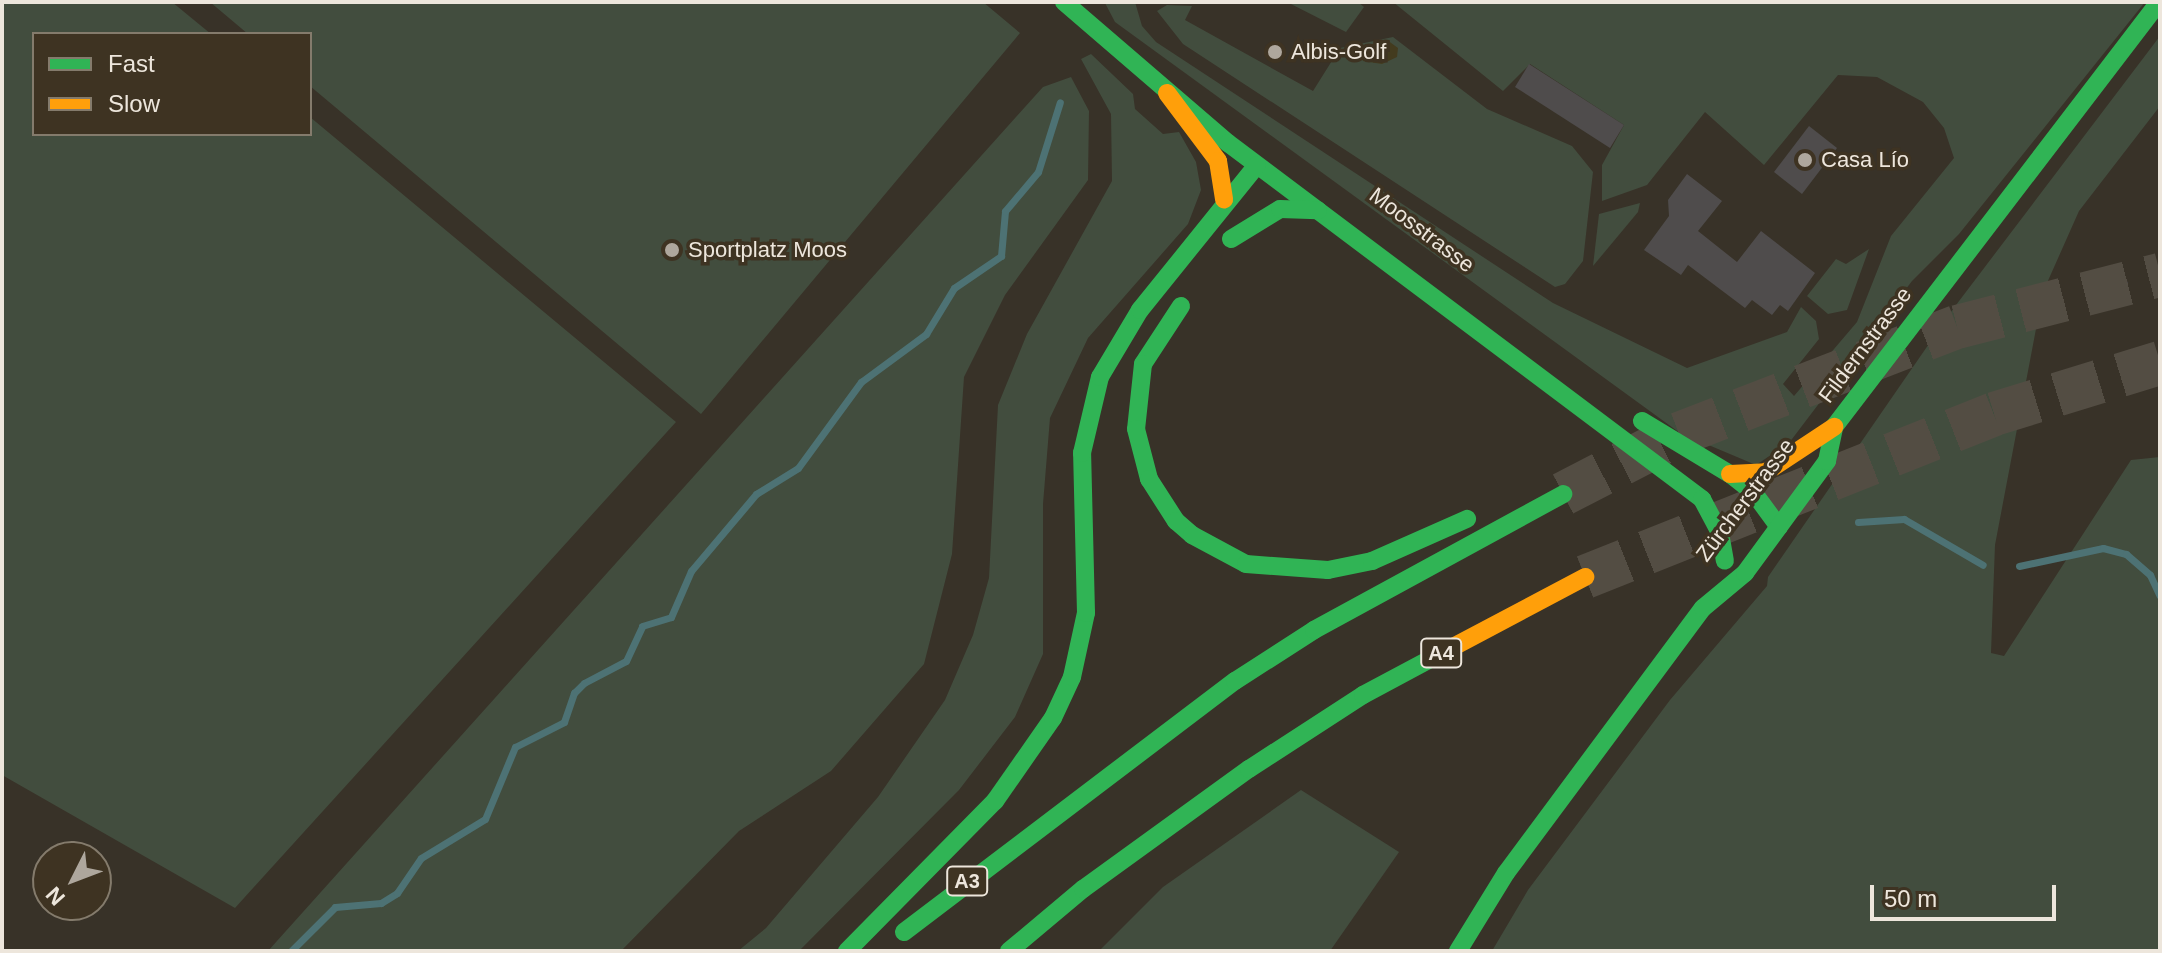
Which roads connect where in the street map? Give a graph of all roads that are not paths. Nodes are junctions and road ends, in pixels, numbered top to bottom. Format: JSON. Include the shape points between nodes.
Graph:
{"nodes":[{"id":1,"x":1064,"y":2,"type":"edge"},
{"id":2,"x":2159,"y":2,"type":"edge"},
{"id":3,"x":1088,"y":21,"type":"junction"},
{"id":4,"x":1167,"y":93,"type":"junction"},
{"id":5,"x":1218,"y":106,"type":"dead end"},
{"id":6,"x":1263,"y":170,"type":"junction"},
{"id":7,"x":1224,"y":200,"type":"junction"},
{"id":8,"x":1318,"y":210,"type":"junction"},
{"id":9,"x":1196,"y":285,"type":"dead end"},
{"id":10,"x":1622,"y":407,"type":"dead end"},
{"id":11,"x":1834,"y":427,"type":"junction"},
{"id":12,"x":1651,"y":457,"type":"junction"},
{"id":13,"x":1730,"y":474,"type":"junction"},
{"id":14,"x":1563,"y":494,"type":"tunnel mouth"},
{"id":15,"x":1725,"y":502,"type":"dead end"},
{"id":16,"x":1765,"y":506,"type":"junction"},
{"id":17,"x":1490,"y":508,"type":"dead end"},
{"id":18,"x":1747,"y":525,"type":"junction"},
{"id":19,"x":1779,"y":527,"type":"junction"},
{"id":20,"x":1725,"y":561,"type":"junction"},
{"id":21,"x":1585,"y":577,"type":"tunnel mouth"},
{"id":22,"x":1703,"y":608,"type":"junction"},
{"id":23,"x":1056,"y":815,"type":"junction"},
{"id":24,"x":1083,"y":889,"type":"junction"},
{"id":25,"x":928,"y":941,"type":"dead end"},
{"id":26,"x":893,"y":942,"type":"dead end"},
{"id":27,"x":847,"y":951,"type":"edge"},
{"id":28,"x":1009,"y":951,"type":"edge"},
{"id":29,"x":1025,"y":951,"type":"edge"},
{"id":30,"x":1458,"y":951,"type":"edge"}],
"edges":[{"from":1,"to":3,"type":"main road"},
{"from":2,"to":11,"type":"main road","name":"Fildernstrasse"},
{"from":3,"to":4,"type":"main road","via":[[1097,35]]},
{"from":3,"to":5,"type":"main road","via":[[1103,25]]},
{"from":4,"to":6,"type":"main road"},
{"from":4,"to":7,"type":"main road","via":[[1218,161]]},
{"from":6,"to":7,"type":"main road"},
{"from":6,"to":8,"type":"main road"},
{"from":6,"to":8,"type":"main road","via":[[1226,245],[1280,209]]},
{"from":7,"to":27,"type":"main road","via":[[1140,310],[1100,377],[1082,453],[1086,613],[1072,677],[1053,718],[995,801]]},
{"from":8,"to":12,"type":"main road"},
{"from":9,"to":17,"type":"main road","via":[[1149,353],[1136,402],[1136,429],[1149,479],[1192,535],[1246,564],[1328,570],[1372,561]]},
{"from":10,"to":13,"type":"main road"},
{"from":11,"to":13,"type":"main road","via":[[1766,472]]},
{"from":11,"to":16,"type":"main road","name":"Zürcherstrasse"},
{"from":11,"to":19,"type":"main road","name":"Fildernstrasse","via":[[1827,461]]},
{"from":12,"to":15,"type":"main road"},
{"from":12,"to":20,"type":"main road","via":[[1712,513]]},
{"from":13,"to":16,"type":"main road"},
{"from":14,"to":23,"type":"main road","via":[[1314,630],[1223,689]]},
{"from":16,"to":18,"type":"main road","name":"Zürcherstrasse"},
{"from":16,"to":19,"type":"main road"},
{"from":18,"to":19,"type":"main road"},
{"from":18,"to":20,"type":"main road","name":"Zürcherstrasse"},
{"from":19,"to":22,"type":"main road","name":"Fildernstrasse","via":[[1745,573]]},
{"from":20,"to":22,"type":"main road","name":"Zürcherstrasse"},
{"from":21,"to":24,"type":"main road","number":"A4","via":[[1363,695],[1205,799]]},
{"from":22,"to":30,"type":"main road","name":"Fildernstrasse","via":[[1506,873]]},
{"from":23,"to":25,"type":"main road"},
{"from":23,"to":26,"type":"main road","number":"A3"},
{"from":24,"to":28,"type":"main road","number":"A4"},
{"from":24,"to":29,"type":"main road"}]}
